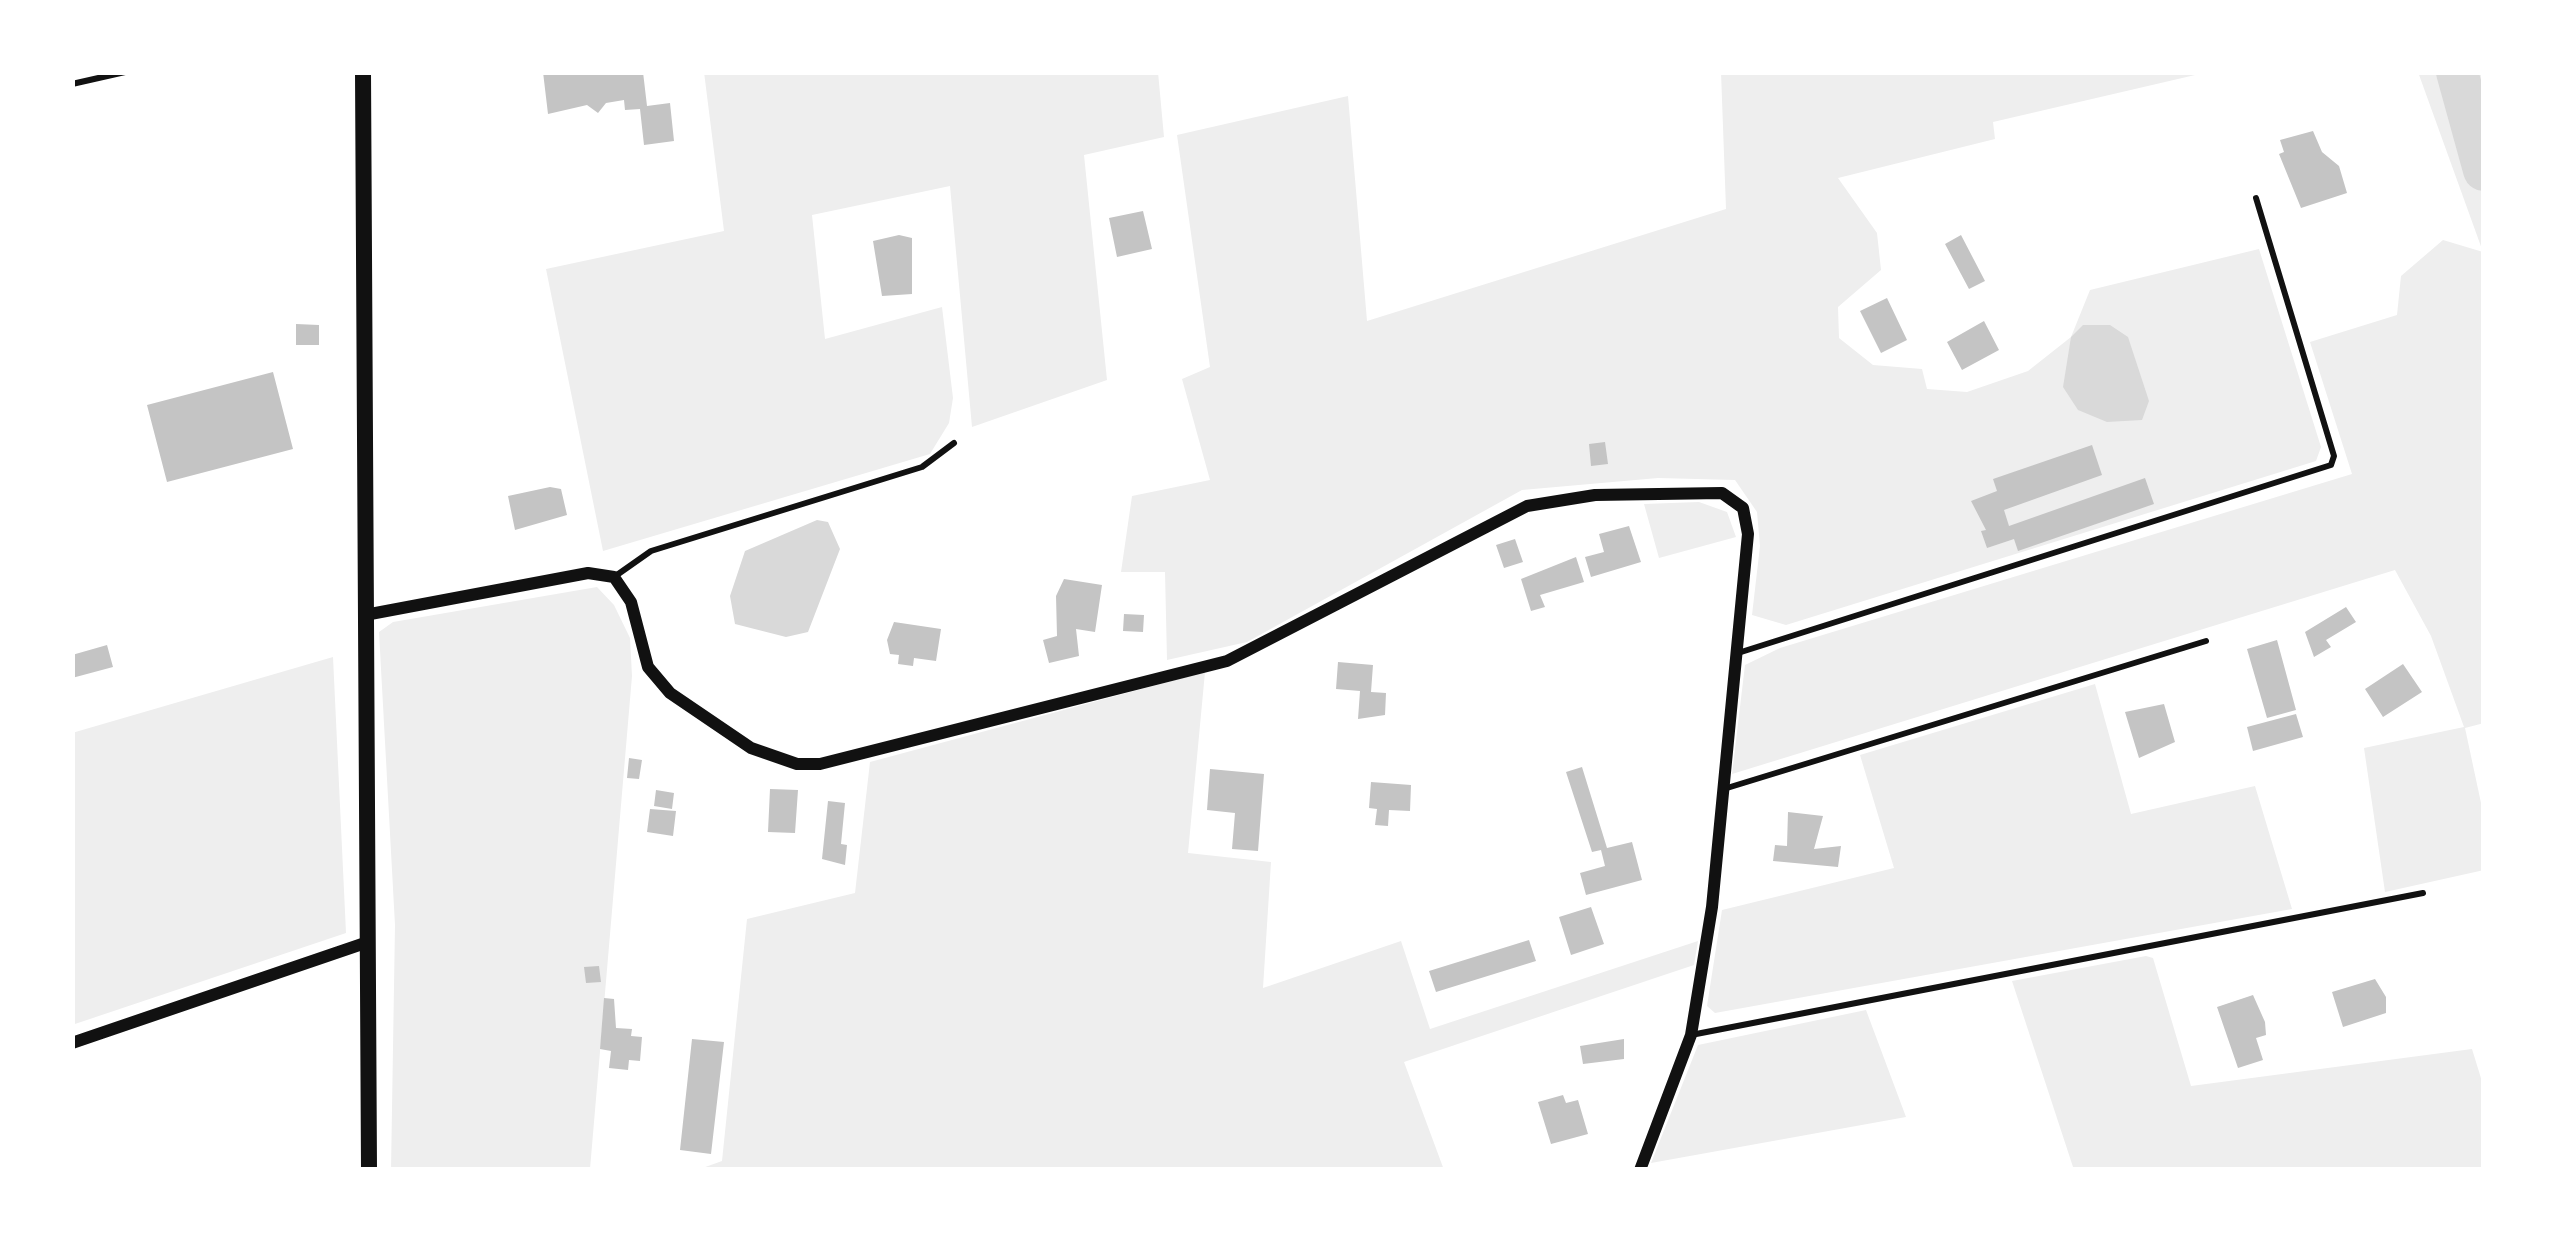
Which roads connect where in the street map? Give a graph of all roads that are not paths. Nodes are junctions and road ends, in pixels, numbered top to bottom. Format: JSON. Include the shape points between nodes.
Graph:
{"nodes":[{"id":1,"x":125,"y":72,"type":"edge"},
{"id":2,"x":363,"y":72,"type":"edge"},
{"id":3,"x":72,"y":84,"type":"edge"},
{"id":4,"x":2256,"y":198,"type":"dead end"},
{"id":5,"x":954,"y":442,"type":"dead end"},
{"id":6,"x":614,"y":577,"type":"junction"},
{"id":7,"x":365,"y":616,"type":"junction"},
{"id":8,"x":2206,"y":641,"type":"dead end"},
{"id":9,"x":1738,"y":652,"type":"junction"},
{"id":10,"x":1723,"y":789,"type":"junction"},
{"id":11,"x":2423,"y":893,"type":"dead end"},
{"id":12,"x":368,"y":942,"type":"junction"},
{"id":13,"x":1691,"y":1034,"type":"junction"},
{"id":14,"x":72,"y":1043,"type":"edge"},
{"id":15,"x":369,"y":1170,"type":"edge"},
{"id":16,"x":1640,"y":1170,"type":"edge"}],
"edges":[{"from":1,"to":3,"type":"lane"},
{"from":2,"to":7,"type":"street"},
{"from":4,"to":9,"type":"lane","via":[[2331,465]]},
{"from":5,"to":6,"type":"lane","via":[[922,467],[650,551]]},
{"from":6,"to":7,"type":"street","via":[[588,573]]},
{"from":6,"to":9,"type":"street","via":[[631,602],[657,681],[738,740],[796,764],[1227,661],[1502,515],[1562,498],[1709,492],[1735,500],[1748,534]]},
{"from":7,"to":12,"type":"street"},
{"from":8,"to":10,"type":"lane"},
{"from":9,"to":10,"type":"street"},
{"from":10,"to":13,"type":"street"},
{"from":11,"to":13,"type":"lane"},
{"from":12,"to":14,"type":"street"},
{"from":12,"to":15,"type":"street"},
{"from":13,"to":16,"type":"street"}]}
